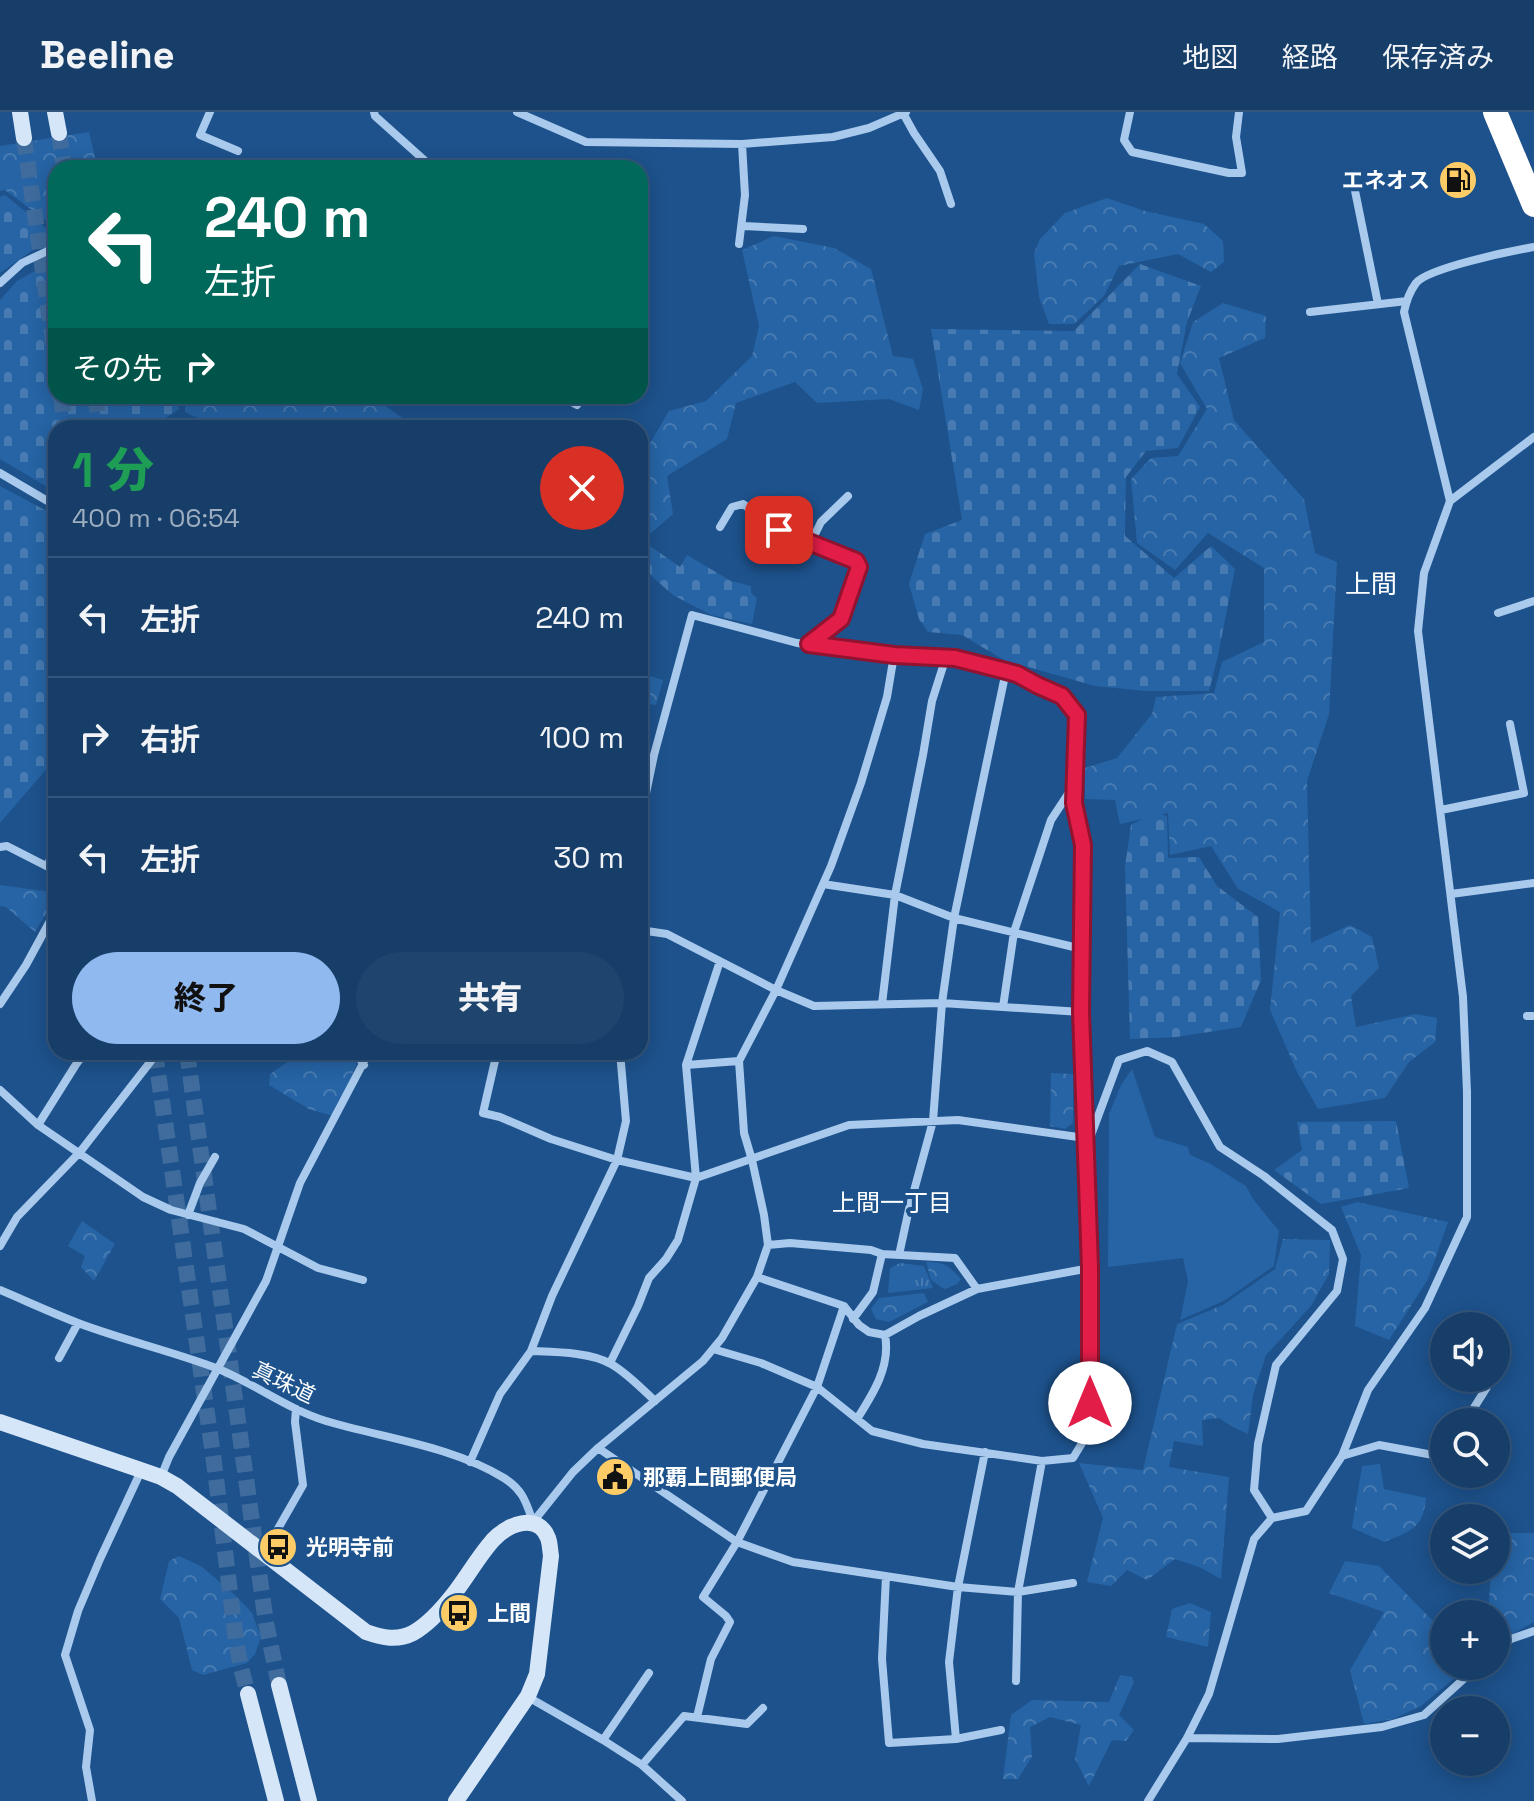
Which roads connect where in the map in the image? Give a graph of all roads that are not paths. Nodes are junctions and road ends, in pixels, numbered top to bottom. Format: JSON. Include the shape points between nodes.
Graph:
{"nodes":[{"id":1,"x":20,"y":112,"type":"edge"},
{"id":2,"x":55,"y":112,"type":"edge"},
{"id":3,"x":210,"y":112,"type":"edge"},
{"id":4,"x":374,"y":112,"type":"edge"},
{"id":5,"x":517,"y":112,"type":"edge"},
{"id":6,"x":1130,"y":112,"type":"edge"},
{"id":7,"x":1239,"y":112,"type":"edge"},
{"id":8,"x":1495,"y":112,"type":"edge"},
{"id":9,"x":904,"y":113,"type":"edge"},
{"id":10,"x":59,"y":133,"type":"tunnel mouth"},
{"id":11,"x":24,"y":138,"type":"tunnel mouth"},
{"id":12,"x":742,"y":144,"type":"junction"},
{"id":13,"x":238,"y":151,"type":"dead end"},
{"id":14,"x":424,"y":160,"type":"edge"},
{"id":15,"x":1352,"y":176,"type":"dead end"},
{"id":16,"x":951,"y":204,"type":"dead end"},
{"id":17,"x":1534,"y":205,"type":"edge"},
{"id":18,"x":743,"y":226,"type":"junction"},
{"id":19,"x":803,"y":229,"type":"dead end"},
{"id":20,"x":739,"y":244,"type":"dead end"},
{"id":21,"x":1534,"y":247,"type":"edge"},
{"id":22,"x":48,"y":251,"type":"edge"},
{"id":23,"x":0,"y":283,"type":"edge"},
{"id":24,"x":1407,"y":301,"type":"junction"},
{"id":25,"x":1378,"y":304,"type":"junction"},
{"id":26,"x":1310,"y":312,"type":"dead end"},
{"id":27,"x":1534,"y":437,"type":"edge"},
{"id":28,"x":0,"y":473,"type":"edge"},
{"id":29,"x":848,"y":496,"type":"dead end"},
{"id":30,"x":48,"y":501,"type":"edge"},
{"id":31,"x":1450,"y":501,"type":"junction"},
{"id":32,"x":720,"y":527,"type":"dead end"},
{"id":33,"x":811,"y":542,"type":"junction"},
{"id":34,"x":1534,"y":601,"type":"edge"},
{"id":35,"x":1498,"y":613,"type":"dead end"},
{"id":36,"x":809,"y":644,"type":"junction"},
{"id":37,"x":894,"y":655,"type":"junction"},
{"id":38,"x":946,"y":657,"type":"junction"},
{"id":39,"x":1006,"y":671,"type":"junction"},
{"id":40,"x":1510,"y":724,"type":"dead end"},
{"id":41,"x":648,"y":784,"type":"edge"},
{"id":42,"x":1074,"y":785,"type":"junction"},
{"id":43,"x":1441,"y":810,"type":"junction"},
{"id":44,"x":0,"y":847,"type":"edge"},
{"id":45,"x":47,"y":866,"type":"edge"},
{"id":46,"x":1534,"y":883,"type":"edge"},
{"id":47,"x":823,"y":884,"type":"junction"},
{"id":48,"x":1451,"y":894,"type":"junction"},
{"id":49,"x":895,"y":895,"type":"junction"},
{"id":50,"x":954,"y":918,"type":"junction"},
{"id":51,"x":48,"y":925,"type":"edge"},
{"id":52,"x":648,"y":931,"type":"edge"},
{"id":53,"x":1014,"y":932,"type":"junction"},
{"id":54,"x":1082,"y":949,"type":"junction"},
{"id":55,"x":720,"y":961,"type":"junction"},
{"id":56,"x":776,"y":990,"type":"junction"},
{"id":57,"x":942,"y":1003,"type":"junction"},
{"id":58,"x":0,"y":1004,"type":"edge"},
{"id":59,"x":882,"y":1004,"type":"junction"},
{"id":60,"x":1003,"y":1007,"type":"junction"},
{"id":61,"x":1081,"y":1012,"type":"junction"},
{"id":62,"x":80,"y":1060,"type":"edge"},
{"id":63,"x":152,"y":1060,"type":"edge"},
{"id":64,"x":361,"y":1060,"type":"edge"},
{"id":65,"x":366,"y":1060,"type":"edge"},
{"id":66,"x":495,"y":1060,"type":"edge"},
{"id":67,"x":621,"y":1060,"type":"edge"},
{"id":68,"x":739,"y":1061,"type":"junction"},
{"id":69,"x":364,"y":1065,"type":"junction"},
{"id":70,"x":686,"y":1065,"type":"junction"},
{"id":71,"x":0,"y":1090,"type":"edge"},
{"id":72,"x":933,"y":1121,"type":"junction"},
{"id":73,"x":38,"y":1125,"type":"junction"},
{"id":74,"x":1085,"y":1138,"type":"junction"},
{"id":75,"x":1086,"y":1151,"type":"junction"},
{"id":76,"x":80,"y":1152,"type":"junction"},
{"id":77,"x":215,"y":1157,"type":"dead end"},
{"id":78,"x":617,"y":1160,"type":"junction"},
{"id":79,"x":752,"y":1160,"type":"junction"},
{"id":80,"x":696,"y":1178,"type":"junction"},
{"id":81,"x":188,"y":1215,"type":"junction"},
{"id":82,"x":768,"y":1245,"type":"junction"},
{"id":83,"x":0,"y":1246,"type":"edge"},
{"id":84,"x":277,"y":1246,"type":"junction"},
{"id":85,"x":882,"y":1254,"type":"junction"},
{"id":86,"x":899,"y":1255,"type":"junction"},
{"id":87,"x":1090,"y":1268,"type":"junction"},
{"id":88,"x":757,"y":1277,"type":"junction"},
{"id":89,"x":363,"y":1280,"type":"dead end"},
{"id":90,"x":977,"y":1289,"type":"junction"},
{"id":91,"x":0,"y":1290,"type":"edge"},
{"id":92,"x":844,"y":1306,"type":"junction"},
{"id":93,"x":853,"y":1319,"type":"junction"},
{"id":94,"x":78,"y":1323,"type":"junction"},
{"id":95,"x":885,"y":1335,"type":"junction"},
{"id":96,"x":713,"y":1349,"type":"junction"},
{"id":97,"x":531,"y":1351,"type":"junction"},
{"id":98,"x":59,"y":1358,"type":"dead end"},
{"id":99,"x":610,"y":1363,"type":"junction"},
{"id":100,"x":218,"y":1369,"type":"junction"},
{"id":101,"x":817,"y":1387,"type":"junction"},
{"id":102,"x":655,"y":1401,"type":"junction"},
{"id":103,"x":296,"y":1409,"type":"junction"},
{"id":104,"x":857,"y":1419,"type":"junction"},
{"id":105,"x":0,"y":1422,"type":"edge"},
{"id":106,"x":598,"y":1448,"type":"junction"},
{"id":107,"x":985,"y":1452,"type":"junction"},
{"id":108,"x":1430,"y":1454,"type":"edge"},
{"id":109,"x":1342,"y":1456,"type":"junction"},
{"id":110,"x":1042,"y":1461,"type":"junction"},
{"id":111,"x":470,"y":1462,"type":"junction"},
{"id":112,"x":142,"y":1470,"type":"junction"},
{"id":113,"x":161,"y":1477,"type":"junction"},
{"id":114,"x":1272,"y":1518,"type":"junction"},
{"id":115,"x":533,"y":1522,"type":"junction"},
{"id":116,"x":737,"y":1542,"type":"junction"},
{"id":117,"x":264,"y":1553,"type":"junction"},
{"id":118,"x":886,"y":1576,"type":"junction"},
{"id":119,"x":1073,"y":1583,"type":"dead end"},
{"id":120,"x":958,"y":1587,"type":"junction"},
{"id":121,"x":1018,"y":1592,"type":"junction"},
{"id":122,"x":1534,"y":1631,"type":"edge"},
{"id":123,"x":1510,"y":1640,"type":"edge"},
{"id":124,"x":649,"y":1673,"type":"dead end"},
{"id":125,"x":1463,"y":1680,"type":"edge"},
{"id":126,"x":1016,"y":1681,"type":"dead end"},
{"id":127,"x":279,"y":1685,"type":"tunnel mouth"},
{"id":128,"x":248,"y":1694,"type":"tunnel mouth"},
{"id":129,"x":528,"y":1696,"type":"junction"},
{"id":130,"x":763,"y":1708,"type":"dead end"},
{"id":131,"x":697,"y":1717,"type":"junction"},
{"id":132,"x":1001,"y":1730,"type":"dead end"},
{"id":133,"x":1187,"y":1738,"type":"junction"},
{"id":134,"x":956,"y":1739,"type":"junction"},
{"id":135,"x":603,"y":1740,"type":"junction"},
{"id":136,"x":642,"y":1765,"type":"junction"},
{"id":137,"x":92,"y":1801,"type":"edge"},
{"id":138,"x":276,"y":1801,"type":"edge"},
{"id":139,"x":309,"y":1801,"type":"edge"},
{"id":140,"x":456,"y":1801,"type":"edge"},
{"id":141,"x":682,"y":1801,"type":"edge"},
{"id":142,"x":1148,"y":1801,"type":"edge"}],
"edges":[{"from":1,"to":11,"type":"street"},
{"from":2,"to":10,"type":"street"},
{"from":3,"to":13,"type":"street","via":[[200,135]]},
{"from":4,"to":14,"type":"street"},
{"from":5,"to":12,"type":"street","via":[[586,142]]},
{"from":6,"to":7,"type":"street","via":[[1124,140],[1132,152],[1242,173],[1236,137]]},
{"from":8,"to":17,"type":"highway"},
{"from":9,"to":12,"type":"street","via":[[833,137]]},
{"from":9,"to":16,"type":"street","via":[[940,171]]},
{"from":12,"to":18,"type":"street"},
{"from":15,"to":25,"type":"street"},
{"from":18,"to":19,"type":"street"},
{"from":18,"to":20,"type":"street"},
{"from":21,"to":24,"type":"street","via":[[1450,266],[1417,281]]},
{"from":22,"to":23,"type":"street","via":[[22,263]]},
{"from":24,"to":25,"type":"street"},
{"from":24,"to":31,"type":"street","via":[[1404,312]]},
{"from":25,"to":26,"type":"street"},
{"from":27,"to":31,"type":"street"},
{"from":28,"to":30,"type":"street"},
{"from":29,"to":33,"type":"street","via":[[821,522]]},
{"from":31,"to":43,"type":"street","via":[[1424,573],[1418,631]]},
{"from":32,"to":33,"type":"street","via":[[732,507],[743,504],[779,530]]},
{"from":33,"to":36,"type":"street","via":[[859,567],[841,619]]},
{"from":34,"to":35,"type":"street"},
{"from":36,"to":37,"type":"street"},
{"from":36,"to":41,"type":"street","via":[[692,615]]},
{"from":37,"to":38,"type":"street"},
{"from":37,"to":47,"type":"street","via":[[861,783]]},
{"from":38,"to":39,"type":"street"},
{"from":38,"to":49,"type":"street","via":[[932,701]]},
{"from":39,"to":42,"type":"street","via":[[1062,696],[1077,715]]},
{"from":39,"to":50,"type":"street"},
{"from":40,"to":43,"type":"street","via":[[1524,793]]},
{"from":42,"to":53,"type":"street","via":[[1051,820]]},
{"from":42,"to":54,"type":"street","via":[[1083,845]]},
{"from":43,"to":48,"type":"street"},
{"from":44,"to":45,"type":"street"},
{"from":46,"to":48,"type":"street"},
{"from":47,"to":49,"type":"street"},
{"from":47,"to":56,"type":"street"},
{"from":48,"to":109,"type":"street","via":[[1463,997],[1467,1217],[1425,1308],[1368,1390]]},
{"from":49,"to":50,"type":"street"},
{"from":49,"to":59,"type":"street"},
{"from":50,"to":53,"type":"street"},
{"from":50,"to":57,"type":"street"},
{"from":51,"to":58,"type":"street"},
{"from":52,"to":55,"type":"street","via":[[667,934]]},
{"from":53,"to":54,"type":"street"},
{"from":53,"to":60,"type":"street"},
{"from":54,"to":61,"type":"street"},
{"from":55,"to":56,"type":"street"},
{"from":55,"to":70,"type":"street"},
{"from":56,"to":59,"type":"street","via":[[814,1006]]},
{"from":56,"to":68,"type":"street"},
{"from":57,"to":59,"type":"street"},
{"from":57,"to":60,"type":"street"},
{"from":57,"to":72,"type":"street"},
{"from":60,"to":61,"type":"street"},
{"from":61,"to":74,"type":"street"},
{"from":62,"to":73,"type":"street"},
{"from":63,"to":76,"type":"street"},
{"from":64,"to":69,"type":"street"},
{"from":65,"to":69,"type":"street"},
{"from":66,"to":78,"type":"street","via":[[483,1113]]},
{"from":67,"to":78,"type":"street","via":[[626,1121]]},
{"from":68,"to":70,"type":"street"},
{"from":68,"to":79,"type":"street","via":[[744,1133]]},
{"from":69,"to":84,"type":"street","via":[[300,1183]]},
{"from":70,"to":80,"type":"street"},
{"from":71,"to":73,"type":"street"},
{"from":72,"to":74,"type":"street"},
{"from":72,"to":79,"type":"street","via":[[849,1125]]},
{"from":72,"to":86,"type":"street"},
{"from":73,"to":76,"type":"street"},
{"from":74,"to":75,"type":"street"},
{"from":75,"to":87,"type":"street"},
{"from":75,"to":114,"type":"street","via":[[1119,1060],[1147,1051],[1172,1062],[1220,1147],[1332,1230],[1343,1259],[1337,1291],[1276,1365],[1258,1444],[1254,1490]]},
{"from":76,"to":81,"type":"street","via":[[143,1197]]},
{"from":76,"to":83,"type":"street","via":[[17,1217]]},
{"from":77,"to":81,"type":"street"},
{"from":78,"to":80,"type":"street"},
{"from":78,"to":97,"type":"street"},
{"from":79,"to":80,"type":"street"},
{"from":79,"to":82,"type":"street"},
{"from":80,"to":99,"type":"street","via":[[678,1240],[649,1278]]},
{"from":81,"to":84,"type":"street","via":[[244,1229]]},
{"from":82,"to":85,"type":"street"},
{"from":82,"to":88,"type":"street"},
{"from":84,"to":89,"type":"street","via":[[318,1268]]},
{"from":84,"to":100,"type":"street","via":[[266,1281]]},
{"from":85,"to":86,"type":"street"},
{"from":85,"to":93,"type":"street","via":[[873,1292]]},
{"from":86,"to":90,"type":"street","via":[[955,1258]]},
{"from":87,"to":90,"type":"street"},
{"from":87,"to":110,"type":"street","via":[[1090,1430],[1073,1458]]},
{"from":88,"to":92,"type":"street"},
{"from":88,"to":96,"type":"street"},
{"from":90,"to":95,"type":"street"},
{"from":91,"to":94,"type":"street","name":"真珠道"},
{"from":92,"to":93,"type":"street"},
{"from":92,"to":101,"type":"street"},
{"from":93,"to":95,"type":"street","via":[[869,1332]]},
{"from":94,"to":98,"type":"street"},
{"from":94,"to":100,"type":"street","name":"真珠道"},
{"from":95,"to":104,"type":"street","via":[[885,1365]]},
{"from":96,"to":101,"type":"street"},
{"from":96,"to":102,"type":"street"},
{"from":97,"to":99,"type":"street"},
{"from":97,"to":111,"type":"street","via":[[500,1394]]},
{"from":99,"to":102,"type":"street"},
{"from":100,"to":103,"type":"street","name":"真珠道"},
{"from":100,"to":113,"type":"street"},
{"from":101,"to":104,"type":"street"},
{"from":101,"to":116,"type":"street"},
{"from":102,"to":106,"type":"street"},
{"from":103,"to":111,"type":"street","name":"真珠道"},
{"from":103,"to":117,"type":"street","via":[[303,1485]]},
{"from":104,"to":107,"type":"street","via":[[872,1431]]},
{"from":105,"to":112,"type":"street"},
{"from":106,"to":115,"type":"street"},
{"from":106,"to":116,"type":"street"},
{"from":107,"to":110,"type":"street"},
{"from":107,"to":120,"type":"street"},
{"from":108,"to":109,"type":"street","via":[[1379,1445]]},
{"from":109,"to":114,"type":"street","via":[[1306,1511]]},
{"from":110,"to":121,"type":"street"},
{"from":111,"to":115,"type":"street","name":"真珠道","via":[[514,1486]]},
{"from":112,"to":113,"type":"street"},
{"from":112,"to":137,"type":"street","via":[[78,1611],[65,1655],[90,1730],[86,1767]]},
{"from":113,"to":117,"type":"street"},
{"from":114,"to":133,"type":"street","via":[[1254,1539],[1209,1694]]},
{"from":115,"to":117,"type":"street","via":[[515,1525],[491,1542],[428,1623],[400,1639],[366,1632]]},
{"from":115,"to":129,"type":"street","via":[[549,1539],[551,1556],[537,1674]]},
{"from":116,"to":118,"type":"street","via":[[793,1562]]},
{"from":116,"to":131,"type":"street","via":[[703,1597],[730,1622],[711,1659]]},
{"from":118,"to":120,"type":"street"},
{"from":118,"to":134,"type":"street","via":[[882,1659],[889,1743]]},
{"from":119,"to":121,"type":"street"},
{"from":120,"to":121,"type":"street"},
{"from":120,"to":134,"type":"street","via":[[949,1662]]},
{"from":121,"to":126,"type":"street"},
{"from":122,"to":123,"type":"street"},
{"from":124,"to":135,"type":"street"},
{"from":125,"to":133,"type":"street","via":[[1424,1715],[1382,1727],[1278,1739]]},
{"from":127,"to":139,"type":"street"},
{"from":128,"to":138,"type":"street"},
{"from":129,"to":135,"type":"street"},
{"from":129,"to":140,"type":"street"},
{"from":130,"to":131,"type":"street","via":[[747,1724]]},
{"from":131,"to":136,"type":"street","via":[[684,1716]]},
{"from":132,"to":134,"type":"street"},
{"from":133,"to":142,"type":"street"},
{"from":135,"to":136,"type":"street"},
{"from":136,"to":141,"type":"street"}]}
